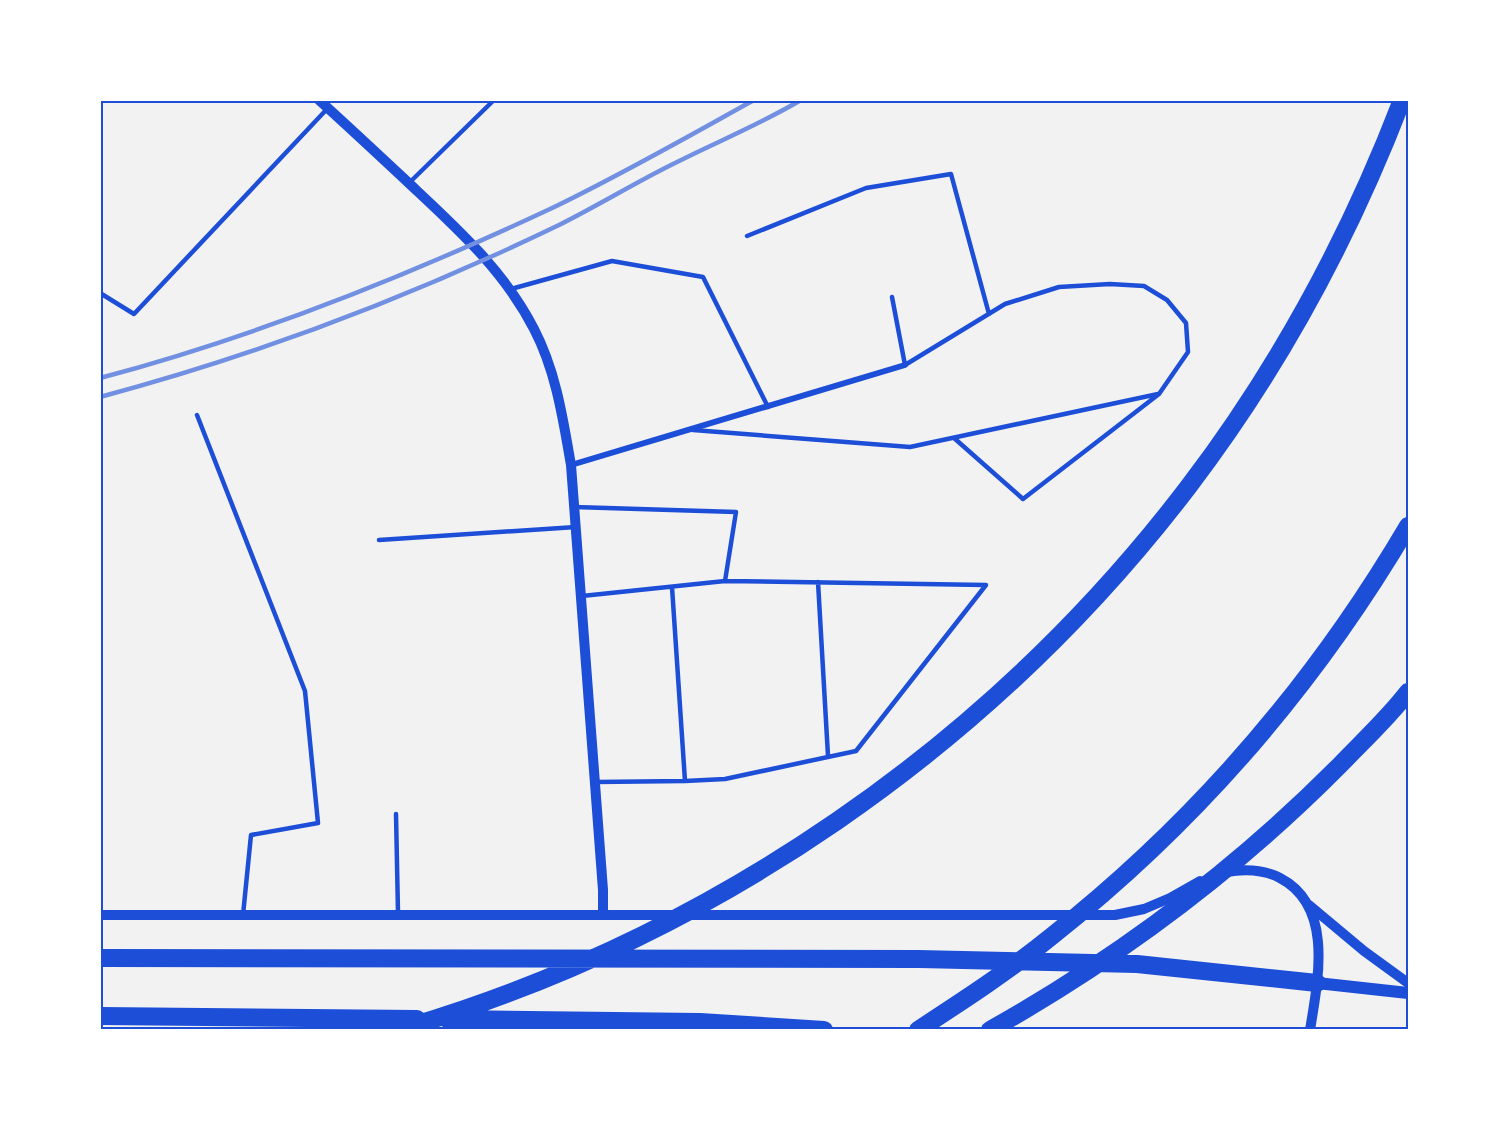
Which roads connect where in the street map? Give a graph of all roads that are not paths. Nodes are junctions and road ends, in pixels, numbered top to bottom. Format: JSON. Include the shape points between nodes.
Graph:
{"nodes":[{"id":1,"x":494,"y":100,"type":"edge"},
{"id":2,"x":1402,"y":100,"type":"edge"},
{"id":3,"x":324,"y":104,"type":"edge"},
{"id":4,"x":409,"y":183,"type":"junction"},
{"id":5,"x":747,"y":236,"type":"dead end"},
{"id":6,"x":511,"y":289,"type":"junction"},
{"id":7,"x":100,"y":293,"type":"edge"},
{"id":8,"x":892,"y":297,"type":"dead end"},
{"id":9,"x":989,"y":314,"type":"junction"},
{"id":10,"x":905,"y":364,"type":"junction"},
{"id":11,"x":1159,"y":394,"type":"junction"},
{"id":12,"x":768,"y":407,"type":"junction"},
{"id":13,"x":197,"y":415,"type":"dead end"},
{"id":14,"x":693,"y":430,"type":"junction"},
{"id":15,"x":954,"y":438,"type":"junction"},
{"id":16,"x":571,"y":465,"type":"junction"},
{"id":17,"x":574,"y":507,"type":"junction"},
{"id":18,"x":1408,"y":526,"type":"edge"},
{"id":19,"x":576,"y":527,"type":"junction"},
{"id":20,"x":379,"y":540,"type":"dead end"},
{"id":21,"x":725,"y":581,"type":"junction"},
{"id":22,"x":818,"y":582,"type":"junction"},
{"id":23,"x":672,"y":587,"type":"junction"},
{"id":24,"x":581,"y":596,"type":"junction"},
{"id":25,"x":1408,"y":692,"type":"edge"},
{"id":26,"x":828,"y":756,"type":"junction"},
{"id":27,"x":685,"y":781,"type":"junction"},
{"id":28,"x":594,"y":782,"type":"junction"},
{"id":29,"x":396,"y":814,"type":"dead end"},
{"id":30,"x":1309,"y":904,"type":"junction"},
{"id":31,"x":603,"y":914,"type":"junction"},
{"id":32,"x":100,"y":915,"type":"edge"},
{"id":33,"x":243,"y":915,"type":"junction"},
{"id":34,"x":398,"y":916,"type":"junction"},
{"id":35,"x":100,"y":958,"type":"edge"},
{"id":36,"x":1408,"y":983,"type":"edge"},
{"id":37,"x":1317,"y":984,"type":"junction"},
{"id":38,"x":1408,"y":993,"type":"edge"},
{"id":39,"x":100,"y":1016,"type":"edge"},
{"id":40,"x":398,"y":1029,"type":"edge"},
{"id":41,"x":824,"y":1029,"type":"edge"},
{"id":42,"x":918,"y":1029,"type":"edge"},
{"id":43,"x":990,"y":1029,"type":"edge"},
{"id":44,"x":1310,"y":1029,"type":"edge"}],
"edges":[{"from":1,"to":4,"type":"lane"},
{"from":2,"to":40,"type":"highway","via":[[1337,249],[1252,396],[1154,529],[1035,659],[895,779],[814,837],[724,892],[530,985]]},
{"from":3,"to":4,"type":"street"},
{"from":3,"to":7,"type":"lane","via":[[134,314]]},
{"from":4,"to":6,"type":"street","via":[[489,261]]},
{"from":5,"to":9,"type":"lane","via":[[866,188],[951,174]]},
{"from":6,"to":12,"type":"lane","via":[[612,261],[703,277]]},
{"from":6,"to":16,"type":"street","via":[[548,361]]},
{"from":8,"to":10,"type":"lane"},
{"from":9,"to":10,"type":"lane"},
{"from":9,"to":11,"type":"lane","via":[[1005,304],[1059,287],[1144,285],[1167,300],[1186,323],[1188,352]]},
{"from":10,"to":12,"type":"street"},
{"from":11,"to":15,"type":"lane"},
{"from":11,"to":15,"type":"lane","via":[[1023,499]]},
{"from":12,"to":14,"type":"street"},
{"from":13,"to":33,"type":"lane","via":[[304,691],[318,823],[251,835]]},
{"from":14,"to":15,"type":"lane","via":[[910,447]]},
{"from":14,"to":16,"type":"street"},
{"from":16,"to":17,"type":"street"},
{"from":17,"to":19,"type":"street"},
{"from":17,"to":21,"type":"lane","via":[[736,512]]},
{"from":18,"to":42,"type":"highway","via":[[1361,602],[1293,696],[1223,779],[1175,828],[1052,937]]},
{"from":19,"to":20,"type":"lane"},
{"from":19,"to":24,"type":"street"},
{"from":21,"to":22,"type":"lane"},
{"from":21,"to":23,"type":"lane"},
{"from":22,"to":26,"type":"lane"},
{"from":22,"to":26,"type":"lane","via":[[986,585],[856,751]]},
{"from":23,"to":24,"type":"lane"},
{"from":23,"to":27,"type":"lane"},
{"from":24,"to":28,"type":"street"},
{"from":25,"to":43,"type":"highway","via":[[1316,788],[1207,883],[1073,981]]},
{"from":26,"to":27,"type":"lane","via":[[725,779]]},
{"from":27,"to":28,"type":"lane"},
{"from":28,"to":31,"type":"street"},
{"from":29,"to":34,"type":"lane"},
{"from":30,"to":31,"type":"street","via":[[1292,884],[1271,873],[1243,869],[1218,873],[1144,909],[1115,915]]},
{"from":30,"to":36,"type":"street","via":[[1348,939]]},
{"from":30,"to":37,"type":"street","via":[[1319,948]]},
{"from":31,"to":34,"type":"street"},
{"from":32,"to":33,"type":"street"},
{"from":33,"to":34,"type":"street"},
{"from":35,"to":37,"type":"highway","via":[[919,959],[1137,964]]},
{"from":37,"to":38,"type":"main road"},
{"from":37,"to":44,"type":"street"},
{"from":39,"to":41,"type":"highway","via":[[700,1022]]}]}
